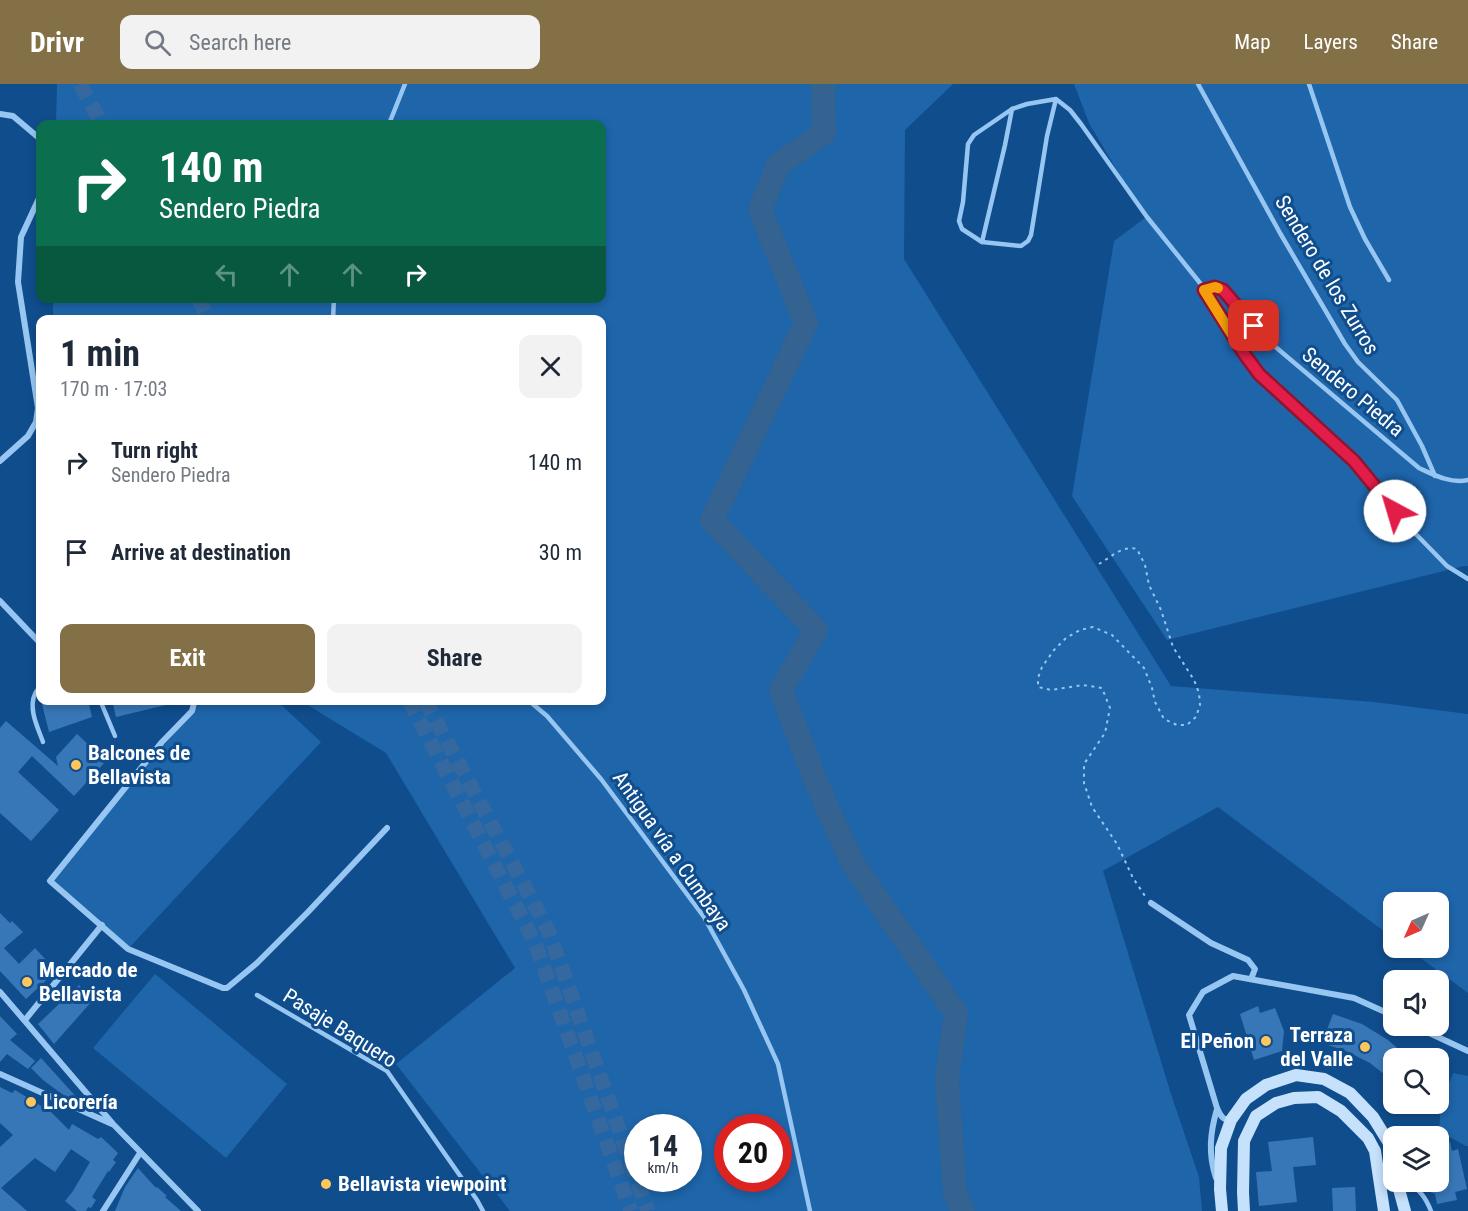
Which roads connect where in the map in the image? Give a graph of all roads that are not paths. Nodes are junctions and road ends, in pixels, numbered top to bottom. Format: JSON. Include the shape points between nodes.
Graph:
{"nodes":[{"id":1,"x":405,"y":84,"type":"edge"},
{"id":2,"x":1198,"y":84,"type":"edge"},
{"id":3,"x":1309,"y":84,"type":"edge"},
{"id":4,"x":1056,"y":99,"type":"junction"},
{"id":5,"x":1012,"y":109,"type":"junction"},
{"id":6,"x":0,"y":114,"type":"edge"},
{"id":7,"x":392,"y":120,"type":"edge"},
{"id":8,"x":36,"y":135,"type":"edge"},
{"id":9,"x":36,"y":205,"type":"edge"},
{"id":10,"x":982,"y":242,"type":"junction"},
{"id":11,"x":1389,"y":280,"type":"dead end"},
{"id":12,"x":1204,"y":290,"type":"junction"},
{"id":13,"x":36,"y":395,"type":"edge"},
{"id":14,"x":36,"y":422,"type":"edge"},
{"id":15,"x":0,"y":461,"type":"edge"},
{"id":16,"x":1435,"y":476,"type":"junction"},
{"id":17,"x":1468,"y":480,"type":"edge"},
{"id":18,"x":1468,"y":579,"type":"edge"},
{"id":19,"x":0,"y":601,"type":"edge"},
{"id":20,"x":36,"y":639,"type":"edge"},
{"id":21,"x":36,"y":692,"type":"edge"},
{"id":22,"x":102,"y":705,"type":"edge"},
{"id":23,"x":194,"y":705,"type":"edge"},
{"id":24,"x":534,"y":705,"type":"edge"},
{"id":25,"x":115,"y":736,"type":"dead end"},
{"id":26,"x":43,"y":742,"type":"dead end"},
{"id":27,"x":387,"y":828,"type":"dead end"},
{"id":28,"x":1151,"y":903,"type":"road end"},
{"id":29,"x":102,"y":925,"type":"junction"},
{"id":30,"x":1251,"y":979,"type":"junction"},
{"id":31,"x":0,"y":992,"type":"edge"},
{"id":32,"x":257,"y":995,"type":"dead end"},
{"id":33,"x":1383,"y":1011,"type":"edge"},
{"id":34,"x":25,"y":1020,"type":"junction"},
{"id":35,"x":1435,"y":1036,"type":"edge"},
{"id":36,"x":1468,"y":1052,"type":"edge"},
{"id":37,"x":0,"y":1074,"type":"edge"},
{"id":38,"x":1217,"y":1108,"type":"junction"},
{"id":39,"x":1231,"y":1120,"type":"junction"},
{"id":40,"x":113,"y":1124,"type":"junction"},
{"id":41,"x":1383,"y":1133,"type":"edge"},
{"id":42,"x":140,"y":1153,"type":"junction"},
{"id":43,"x":1220,"y":1189,"type":"junction"},
{"id":44,"x":1399,"y":1192,"type":"edge"},
{"id":45,"x":1421,"y":1192,"type":"edge"},
{"id":46,"x":103,"y":1211,"type":"edge"},
{"id":47,"x":198,"y":1211,"type":"edge"},
{"id":48,"x":483,"y":1211,"type":"edge"},
{"id":49,"x":810,"y":1211,"type":"edge"},
{"id":50,"x":1222,"y":1211,"type":"edge"},
{"id":51,"x":1244,"y":1211,"type":"edge"},
{"id":52,"x":1384,"y":1211,"type":"edge"},
{"id":53,"x":1405,"y":1211,"type":"edge"},
{"id":54,"x":1431,"y":1211,"type":"edge"}],
"edges":[{"from":1,"to":7,"type":"lane"},
{"from":2,"to":16,"type":"lane","name":"Sendero de los Zurros","via":[[1345,344],[1397,400]]},
{"from":3,"to":11,"type":"lane","via":[[1350,207]]},
{"from":4,"to":5,"type":"lane"},
{"from":4,"to":10,"type":"lane","via":[[1028,242],[1021,246]]},
{"from":4,"to":12,"type":"lane","via":[[1081,124]]},
{"from":5,"to":10,"type":"lane"},
{"from":5,"to":10,"type":"lane","via":[[974,135],[968,144],[959,221],[962,229]]},
{"from":6,"to":8,"type":"street","via":[[13,116]]},
{"from":9,"to":13,"type":"street","via":[[21,237],[18,282]]},
{"from":12,"to":16,"type":"lane","name":"Sendero Piedra","via":[[1223,290],[1295,365],[1419,468]]},
{"from":12,"to":18,"type":"lane","via":[[1259,374],[1354,461],[1408,527],[1447,566]]},
{"from":14,"to":15,"type":"street","via":[[28,436]]},
{"from":16,"to":17,"type":"lane","name":"Sendero Piedra"},
{"from":19,"to":20,"type":"street"},
{"from":21,"to":26,"type":"lane","via":[[33,709]]},
{"from":22,"to":25,"type":"lane"},
{"from":23,"to":29,"type":"street","via":[[50,881]]},
{"from":24,"to":49,"type":"lane","name":"Antigua vía a Cumbaya","via":[[601,779],[716,938],[778,1064]]},
{"from":27,"to":29,"type":"street","via":[[258,963],[226,988],[128,949]]},
{"from":28,"to":30,"type":"street","via":[[1211,943],[1248,960],[1255,969]]},
{"from":29,"to":34,"type":"street"},
{"from":30,"to":33,"type":"street","via":[[1354,998]]},
{"from":30,"to":38,"type":"street","via":[[1233,976],[1203,992],[1189,1015]]},
{"from":31,"to":34,"type":"street"},
{"from":32,"to":48,"type":"lane","name":"Pasaje Baquero","via":[[387,1071]]},
{"from":34,"to":40,"type":"street"},
{"from":35,"to":36,"type":"street"},
{"from":37,"to":40,"type":"street"},
{"from":38,"to":39,"type":"street","via":[[1221,1117]]},
{"from":38,"to":43,"type":"street","via":[[1211,1130],[1211,1162]]},
{"from":39,"to":41,"type":"main road","via":[[1246,1099],[1266,1084],[1296,1075],[1324,1079],[1350,1093]]},
{"from":39,"to":43,"type":"main road","via":[[1221,1148]]},
{"from":40,"to":42,"type":"street"},
{"from":42,"to":46,"type":"street"},
{"from":42,"to":47,"type":"street"},
{"from":43,"to":50,"type":"main road"},
{"from":44,"to":53,"type":"main road"},
{"from":45,"to":54,"type":"lane"},
{"from":51,"to":52,"type":"main road","via":[[1244,1141],[1256,1116],[1276,1103],[1318,1097],[1341,1111],[1368,1138],[1375,1151]]}]}
